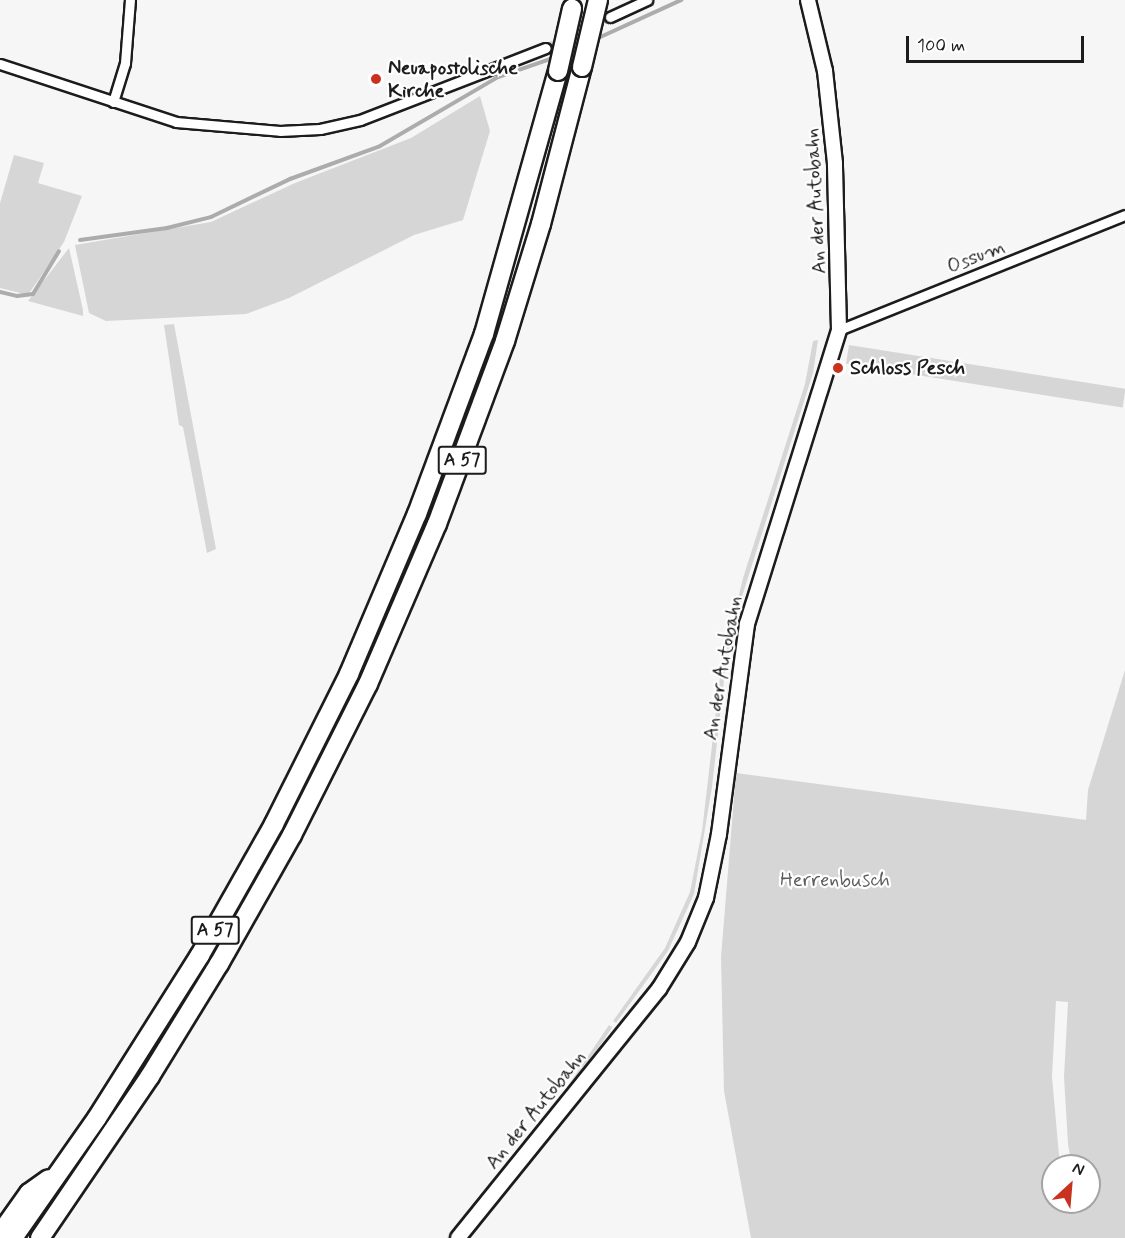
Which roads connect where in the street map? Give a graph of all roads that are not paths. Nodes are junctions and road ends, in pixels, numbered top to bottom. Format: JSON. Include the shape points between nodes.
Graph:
{"nodes":[{"id":1,"x":130,"y":0,"type":"edge"},
{"id":2,"x":598,"y":0,"type":"edge"},
{"id":3,"x":647,"y":0,"type":"edge"},
{"id":4,"x":808,"y":0,"type":"edge"},
{"id":5,"x":573,"y":5,"type":"edge"},
{"id":6,"x":610,"y":17,"type":"tunnel mouth"},
{"id":7,"x":546,"y":48,"type":"tunnel mouth"},
{"id":8,"x":0,"y":64,"type":"edge"},
{"id":9,"x":113,"y":102,"type":"junction"},
{"id":10,"x":1125,"y":215,"type":"edge"},
{"id":11,"x":839,"y":330,"type":"junction"},
{"id":12,"x":58,"y":1173,"type":"junction"},
{"id":13,"x":0,"y":1234,"type":"edge"},
{"id":14,"x":13,"y":1238,"type":"edge"},
{"id":15,"x":40,"y":1238,"type":"edge"},
{"id":16,"x":458,"y":1238,"type":"edge"}],
"edges":[{"from":1,"to":9,"type":"street","via":[[125,63]]},
{"from":2,"to":15,"type":"highway","number":"A 57","bridge":true,"via":[[541,224],[505,341],[437,524],[368,684],[292,835],[219,964],[144,1085]]},
{"from":3,"to":6,"type":"street"},
{"from":4,"to":11,"type":"main road","name":"An der Autobahn","via":[[825,71],[835,163]]},
{"from":5,"to":12,"type":"highway","number":"A 57","bridge":true,"via":[[484,334],[417,514],[349,674],[230,904],[166,1012]]},
{"from":7,"to":9,"type":"street","via":[[435,94],[360,120],[320,129],[205,127]]},
{"from":8,"to":9,"type":"street"},
{"from":10,"to":11,"type":"street","name":"Ossum"},
{"from":11,"to":16,"type":"main road","name":"An der Autobahn","via":[[747,624],[716,853],[696,926],[659,989]]},
{"from":12,"to":13,"type":"highway","via":[[28,1193]]},
{"from":12,"to":14,"type":"highway","number":"A 57"}]}
